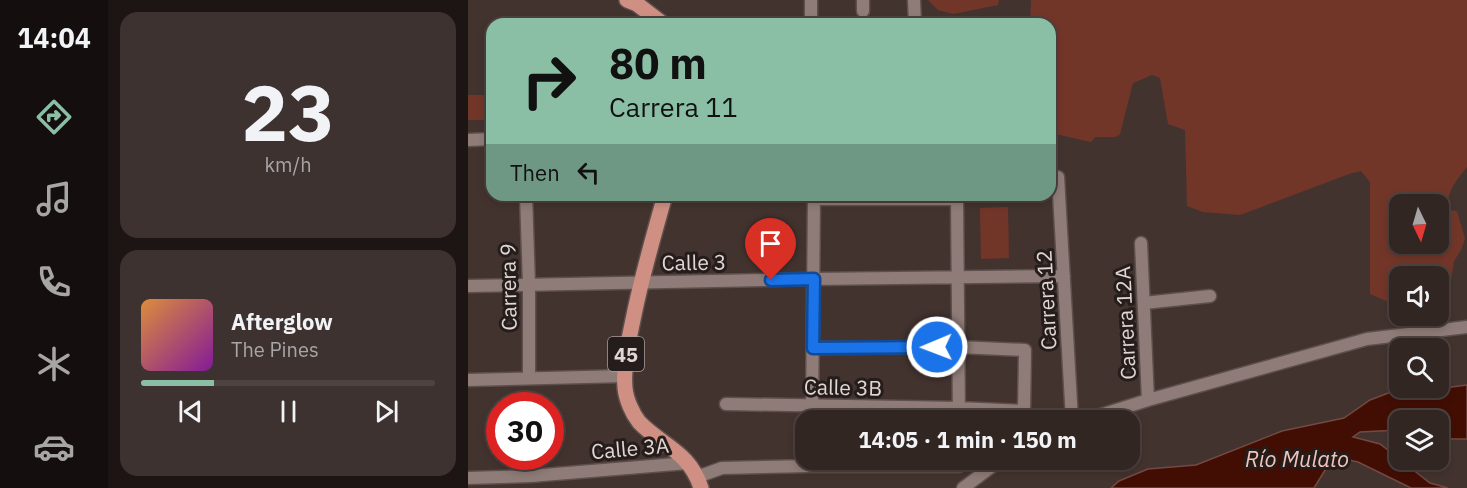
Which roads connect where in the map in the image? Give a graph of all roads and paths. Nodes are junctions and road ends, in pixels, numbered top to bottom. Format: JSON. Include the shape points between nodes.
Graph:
{"nodes":[{"id":1,"x":627,"y":0,"type":"edge"},
{"id":2,"x":811,"y":0,"type":"edge"},
{"id":3,"x":914,"y":0,"type":"edge"},
{"id":4,"x":655,"y":18,"type":"edge"},
{"id":5,"x":811,"y":18,"type":"edge"},
{"id":6,"x":915,"y":18,"type":"edge"},
{"id":7,"x":486,"y":139,"type":"edge"},
{"id":8,"x":468,"y":140,"type":"edge"},
{"id":9,"x":1058,"y":177,"type":"dead end"},
{"id":10,"x":526,"y":201,"type":"edge"},
{"id":11,"x":663,"y":201,"type":"edge"},
{"id":12,"x":814,"y":201,"type":"edge"},
{"id":13,"x":956,"y":201,"type":"edge"},
{"id":14,"x":1141,"y":243,"type":"dead end"},
{"id":15,"x":1065,"y":276,"type":"junction"},
{"id":16,"x":958,"y":277,"type":"junction"},
{"id":17,"x":814,"y":279,"type":"junction"},
{"id":18,"x":641,"y":283,"type":"junction"},
{"id":19,"x":529,"y":285,"type":"junction"},
{"id":20,"x":468,"y":286,"type":"edge"},
{"id":21,"x":1210,"y":296,"type":"dead end"},
{"id":22,"x":1144,"y":303,"type":"junction"},
{"id":23,"x":1467,"y":327,"type":"edge"},
{"id":24,"x":958,"y":347,"type":"junction"},
{"id":25,"x":813,"y":348,"type":"junction"},
{"id":26,"x":624,"y":376,"type":"junction"},
{"id":27,"x":529,"y":378,"type":"junction"},
{"id":28,"x":468,"y":380,"type":"edge"},
{"id":29,"x":1148,"y":400,"type":"junction"},
{"id":30,"x":726,"y":404,"type":"dead end"},
{"id":31,"x":812,"y":406,"type":"junction"},
{"id":32,"x":812,"y":410,"type":"edge"},
{"id":33,"x":886,"y":410,"type":"edge"},
{"id":34,"x":959,"y":410,"type":"edge"},
{"id":35,"x":1024,"y":410,"type":"edge"},
{"id":36,"x":1072,"y":410,"type":"edge"},
{"id":37,"x":1116,"y":410,"type":"edge"},
{"id":38,"x":688,"y":463,"type":"junction"},
{"id":39,"x":795,"y":463,"type":"edge"},
{"id":40,"x":987,"y":470,"type":"edge"},
{"id":41,"x":468,"y":478,"type":"edge"},
{"id":42,"x":531,"y":482,"type":"edge"},
{"id":43,"x":699,"y":483,"type":"edge"},
{"id":44,"x":963,"y":488,"type":"edge"}],
"edges":[{"from":1,"to":4,"type":"main road"},
{"from":2,"to":5,"type":"street"},
{"from":3,"to":6,"type":"street"},
{"from":7,"to":8,"type":"street"},
{"from":9,"to":15,"type":"street","name":"Carrera 12"},
{"from":10,"to":19,"type":"street","name":"Carrera 9"},
{"from":11,"to":18,"type":"main road","number":"45"},
{"from":12,"to":17,"type":"street"},
{"from":13,"to":16,"type":"street"},
{"from":14,"to":22,"type":"street","name":"Carrera 12A"},
{"from":15,"to":16,"type":"street","name":"Calle 3"},
{"from":15,"to":36,"type":"street","name":"Carrera 12"},
{"from":16,"to":17,"type":"street","name":"Calle 3"},
{"from":16,"to":24,"type":"street"},
{"from":17,"to":18,"type":"street","name":"Calle 3"},
{"from":17,"to":25,"type":"street"},
{"from":18,"to":19,"type":"street","name":"Calle 3"},
{"from":18,"to":26,"type":"main road","number":"45"},
{"from":19,"to":20,"type":"street","name":"Calle 3"},
{"from":19,"to":27,"type":"street","name":"Carrera 9"},
{"from":21,"to":22,"type":"street"},
{"from":22,"to":29,"type":"street","name":"Carrera 12A"},
{"from":23,"to":29,"type":"street","via":[[1367,339]]},
{"from":24,"to":25,"type":"street"},
{"from":24,"to":34,"type":"street"},
{"from":24,"to":35,"type":"street","name":"Calle 3B","via":[[1025,351]]},
{"from":25,"to":31,"type":"street"},
{"from":26,"to":27,"type":"street"},
{"from":26,"to":38,"type":"main road","number":"45","via":[[630,406],[639,421]]},
{"from":27,"to":28,"type":"street"},
{"from":29,"to":37,"type":"street"},
{"from":30,"to":31,"type":"street","name":"Calle 3B"},
{"from":31,"to":32,"type":"street"},
{"from":31,"to":33,"type":"street","name":"Calle 3B"},
{"from":38,"to":42,"type":"street","name":"Calle 3A"},
{"from":38,"to":43,"type":"main road","number":"45"},
{"from":39,"to":43,"type":"street","via":[[722,468]]},
{"from":40,"to":44,"type":"street"},
{"from":41,"to":42,"type":"street","name":"Calle 3A"}]}
